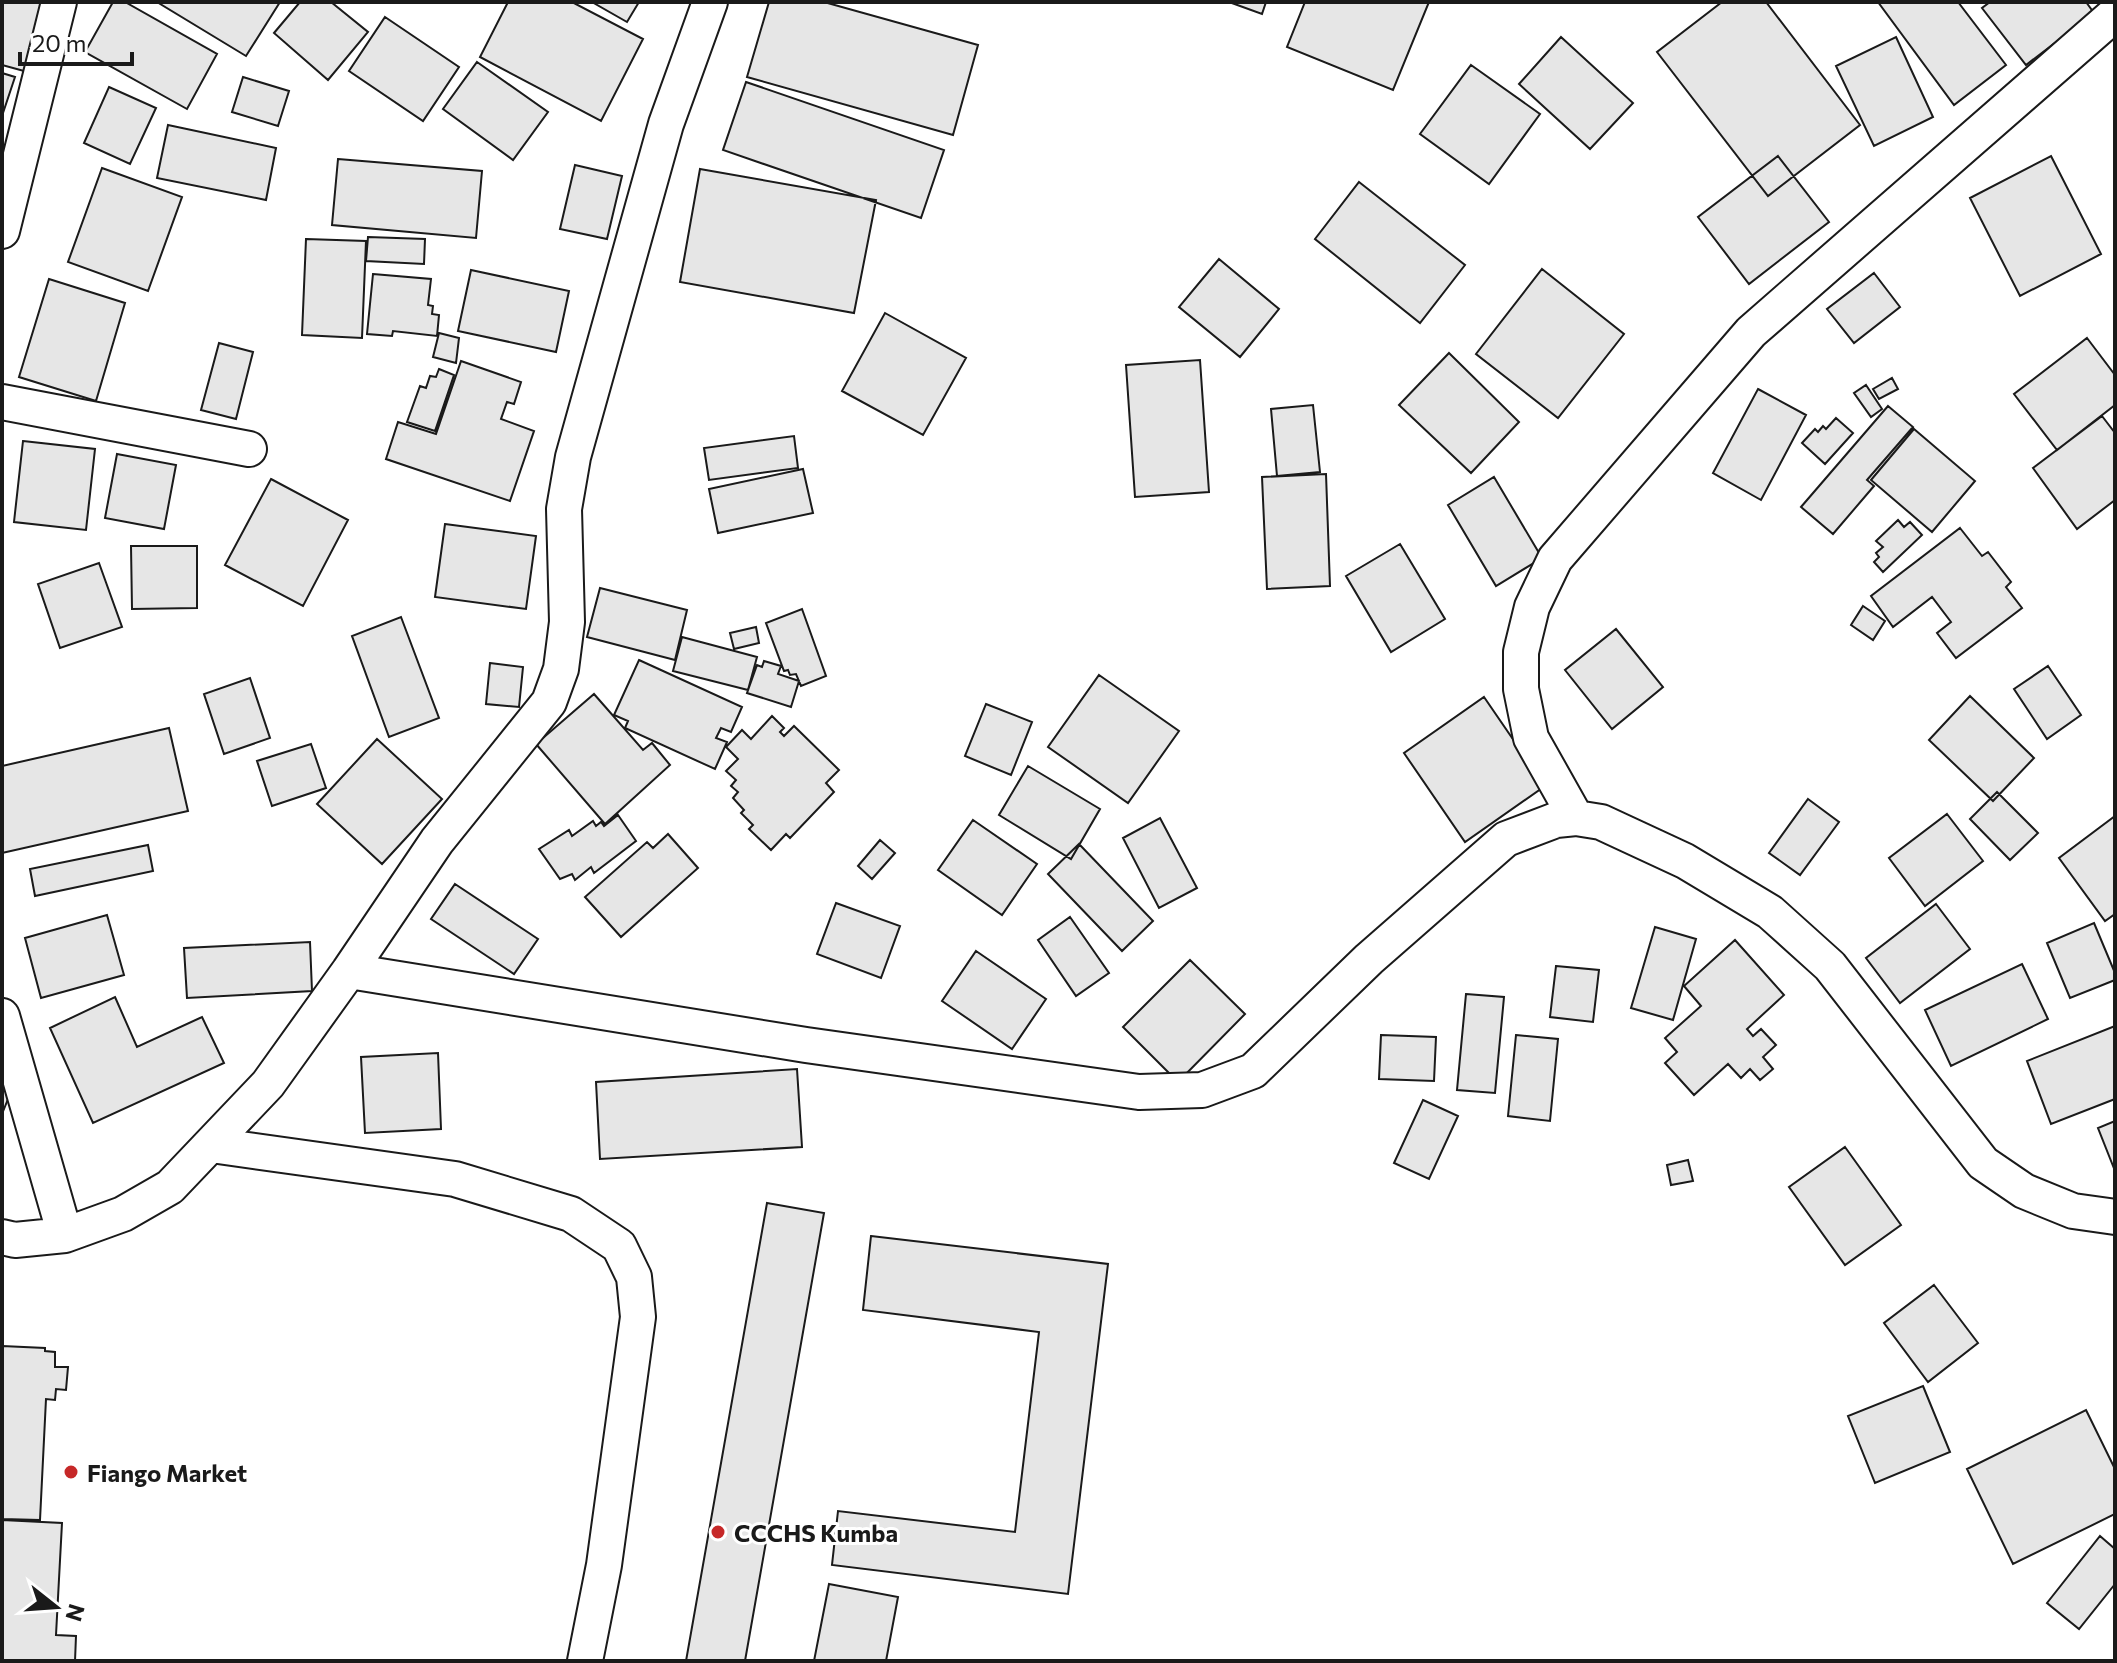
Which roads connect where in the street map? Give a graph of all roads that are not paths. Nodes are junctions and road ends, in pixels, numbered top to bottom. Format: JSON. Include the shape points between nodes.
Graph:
{"nodes":[{"id":1,"x":59,"y":2,"type":"edge"},
{"id":2,"x":710,"y":2,"type":"edge"},
{"id":3,"x":2115,"y":14,"type":"edge"},
{"id":4,"x":2,"y":231,"type":"edge"},
{"id":5,"x":2,"y":402,"type":"edge"},
{"id":6,"x":249,"y":449,"type":"dead end"},
{"id":7,"x":1576,"y":818,"type":"junction"},
{"id":8,"x":349,"y":971,"type":"junction"},
{"id":9,"x":2,"y":1016,"type":"edge"},
{"id":10,"x":211,"y":1145,"type":"junction"},
{"id":11,"x":2115,"y":1217,"type":"edge"},
{"id":12,"x":65,"y":1235,"type":"junction"},
{"id":13,"x":2,"y":1237,"type":"edge"},
{"id":14,"x":585,"y":1661,"type":"edge"}],
"edges":[{"from":1,"to":4,"type":"street"},
{"from":2,"to":8,"type":"street","via":[[666,124],[573,457],[564,509],[567,622],[561,669],[549,702],[437,841]]},
{"from":3,"to":7,"type":"street","via":[[1751,332],[1555,559],[1532,607],[1521,652],[1521,689],[1531,738]]},
{"from":5,"to":6,"type":"street"},
{"from":7,"to":8,"type":"street","via":[[1506,839],[1369,959],[1253,1071],[1202,1090],[1139,1092]]},
{"from":7,"to":11,"type":"street","via":[[1601,822],[1685,861],[1770,912],[1830,966],[1983,1163],[2024,1191],[2073,1211]]},
{"from":8,"to":10,"type":"street","via":[[268,1084]]},
{"from":9,"to":12,"type":"street"},
{"from":10,"to":12,"type":"street","via":[[170,1187],[123,1214]]},
{"from":10,"to":14,"type":"street","via":[[455,1179],[571,1214],[619,1246],[634,1277],[638,1317],[604,1565]]},
{"from":12,"to":13,"type":"street"}]}
